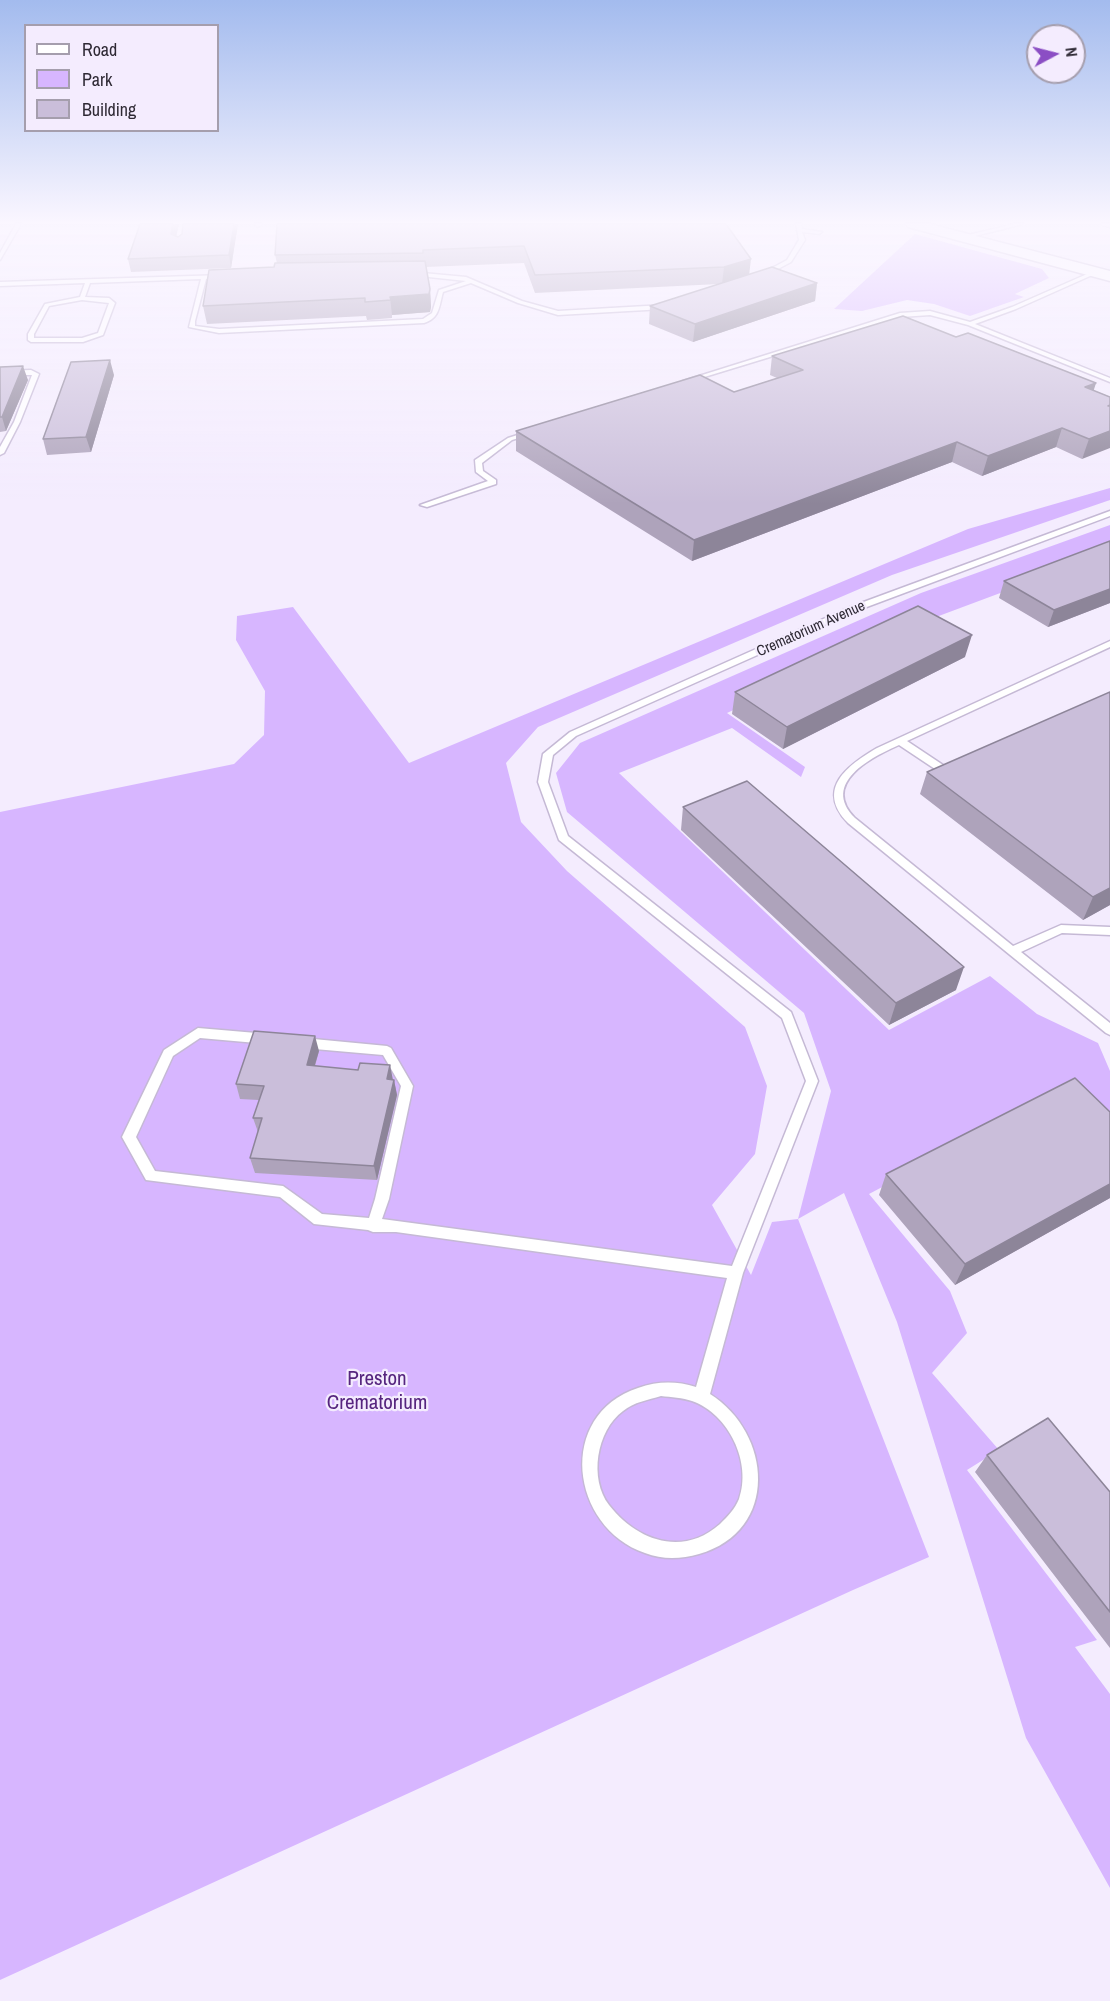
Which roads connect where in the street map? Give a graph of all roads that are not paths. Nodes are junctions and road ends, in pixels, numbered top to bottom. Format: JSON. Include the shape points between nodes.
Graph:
{"nodes":[{"id":1,"x":40,"y":317,"type":"edge"},
{"id":2,"x":107,"y":317,"type":"edge"},
{"id":3,"x":193,"y":317,"type":"edge"},
{"id":4,"x":434,"y":317,"type":"edge"},
{"id":5,"x":892,"y":317,"type":"edge"},
{"id":6,"x":946,"y":317,"type":"edge"},
{"id":7,"x":988,"y":317,"type":"edge"},
{"id":8,"x":970,"y":324,"type":"junction"},
{"id":9,"x":1020,"y":344,"type":"junction"},
{"id":10,"x":1010,"y":348,"type":"edge"},
{"id":11,"x":1077,"y":366,"type":"junction"},
{"id":12,"x":1065,"y":370,"type":"edge"},
{"id":13,"x":0,"y":373,"type":"edge"},
{"id":14,"x":1110,"y":380,"type":"edge"},
{"id":15,"x":675,"y":384,"type":"edge"},
{"id":16,"x":543,"y":428,"type":"edge"},
{"id":17,"x":0,"y":453,"type":"edge"},
{"id":18,"x":424,"y":505,"type":"dead end"},
{"id":19,"x":1110,"y":513,"type":"edge"},
{"id":20,"x":1110,"y":644,"type":"edge"},
{"id":21,"x":900,"y":741,"type":"junction"},
{"id":22,"x":951,"y":775,"type":"edge"},
{"id":23,"x":1110,"y":931,"type":"edge"},
{"id":24,"x":1012,"y":951,"type":"junction"},
{"id":25,"x":1110,"y":1030,"type":"edge"},
{"id":26,"x":373,"y":1226,"type":"junction"},
{"id":27,"x":736,"y":1273,"type":"junction"},
{"id":28,"x":701,"y":1397,"type":"junction"}],
"edges":[{"from":1,"to":2,"type":"lane","via":[[31,340],[83,340],[101,334]]},
{"from":3,"to":4,"type":"lane","via":[[192,327],[219,331],[424,321]]},
{"from":5,"to":15,"type":"lane"},
{"from":6,"to":8,"type":"lane"},
{"from":7,"to":8,"type":"lane"},
{"from":8,"to":9,"type":"lane"},
{"from":9,"to":10,"type":"lane"},
{"from":9,"to":11,"type":"lane"},
{"from":11,"to":12,"type":"lane"},
{"from":11,"to":14,"type":"lane"},
{"from":13,"to":17,"type":"lane","via":[[36,374]]},
{"from":16,"to":18,"type":"lane","via":[[510,439],[478,462],[480,472],[493,482]]},
{"from":19,"to":27,"type":"lane","name":"Crematorium Avenue","via":[[853,609],[573,734],[548,754],[543,782],[563,838],[788,1015],[812,1082]]},
{"from":20,"to":21,"type":"lane"},
{"from":21,"to":22,"type":"lane"},
{"from":21,"to":24,"type":"lane","via":[[850,769],[840,782],[839,794],[846,814]]},
{"from":23,"to":24,"type":"lane","via":[[1060,929]]},
{"from":24,"to":25,"type":"lane"},
{"from":26,"to":26,"type":"lane","via":[[407,1086],[387,1051],[198,1033],[168,1053],[129,1137],[151,1176],[283,1192],[319,1220]]},
{"from":26,"to":27,"type":"lane"},
{"from":27,"to":28,"type":"lane"},
{"from":28,"to":28,"type":"lane","via":[[723,1412],[747,1451],[750,1487],[742,1513],[724,1534],[700,1547],[672,1551],[644,1545],[620,1530],[601,1507],[591,1481],[590,1453],[598,1428],[614,1408],[636,1395],[661,1389]]}]}
